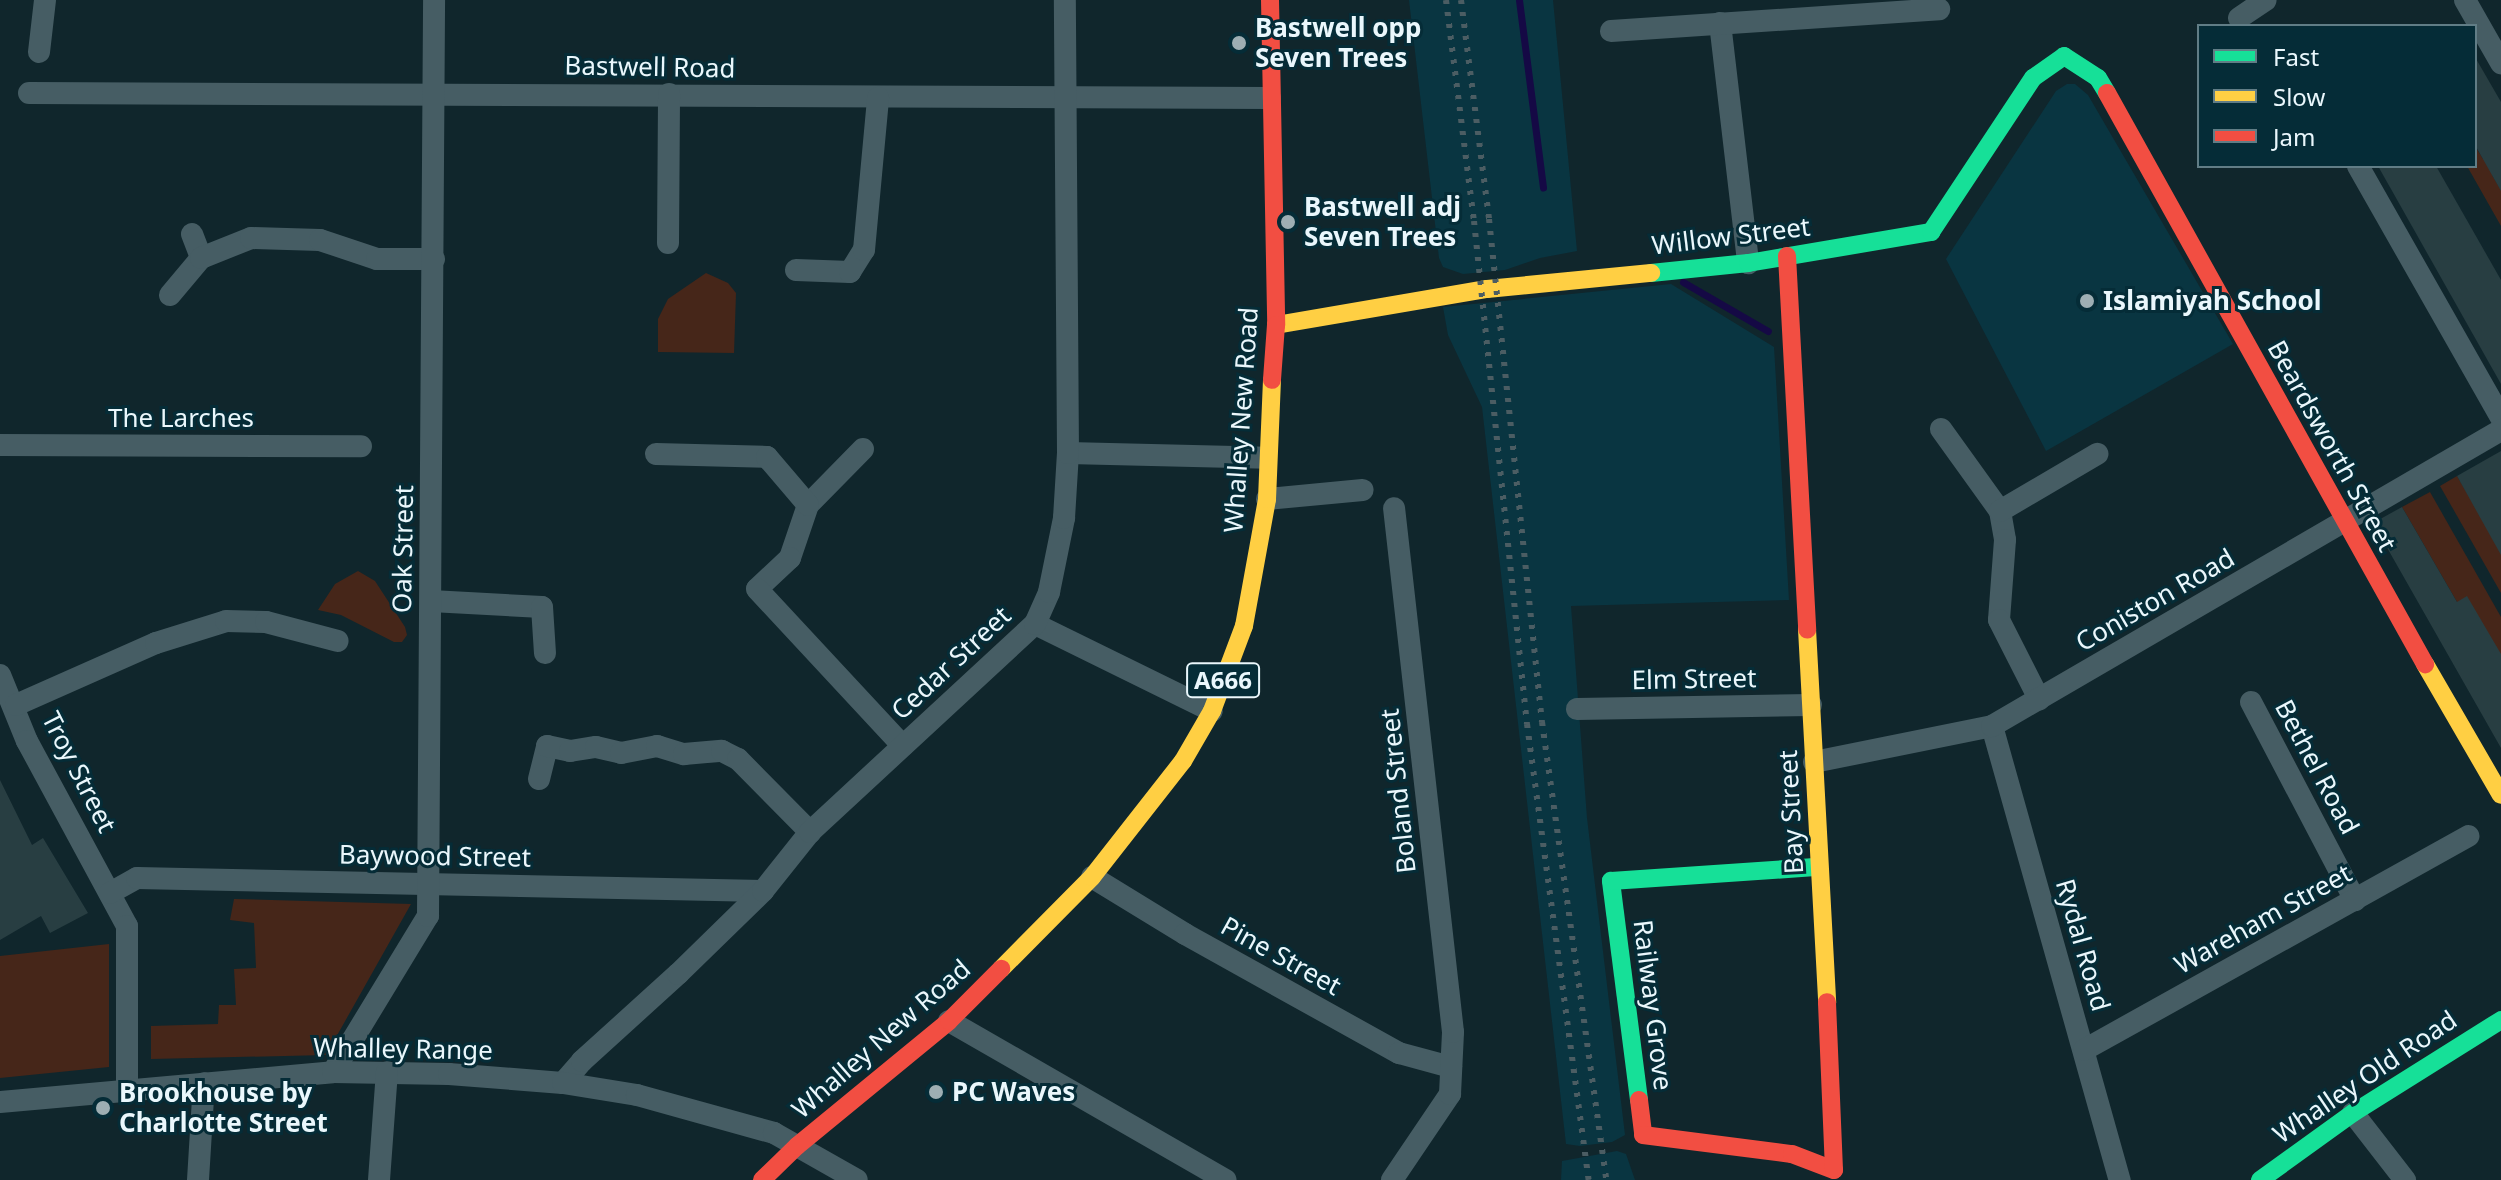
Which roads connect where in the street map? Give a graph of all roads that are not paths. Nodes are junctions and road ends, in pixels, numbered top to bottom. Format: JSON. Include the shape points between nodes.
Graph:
{"nodes":[{"id":1,"x":45,"y":0,"type":"edge"},
{"id":2,"x":434,"y":0,"type":"edge"},
{"id":3,"x":1065,"y":0,"type":"edge"},
{"id":4,"x":1270,"y":0,"type":"edge"},
{"id":5,"x":2266,"y":0,"type":"edge"},
{"id":6,"x":2465,"y":0,"type":"edge"},
{"id":7,"x":1800,"y":9,"type":"edge"},
{"id":8,"x":1939,"y":9,"type":"dead end"},
{"id":9,"x":2239,"y":18,"type":"dead end"},
{"id":10,"x":1720,"y":23,"type":"junction"},
{"id":11,"x":1611,"y":31,"type":"dead end"},
{"id":12,"x":39,"y":52,"type":"dead end"},
{"id":13,"x":2501,"y":63,"type":"edge"},
{"id":14,"x":2098,"y":78,"type":"joint"},
{"id":15,"x":29,"y":93,"type":"dead end"},
{"id":16,"x":431,"y":93,"type":"junction"},
{"id":17,"x":669,"y":94,"type":"junction"},
{"id":18,"x":878,"y":98,"type":"junction"},
{"id":19,"x":1270,"y":98,"type":"junction"},
{"id":20,"x":1067,"y":100,"type":"junction"},
{"id":21,"x":2359,"y":168,"type":"edge"},
{"id":22,"x":192,"y":234,"type":"dead end"},
{"id":23,"x":668,"y":243,"type":"dead end"},
{"id":24,"x":1787,"y":256,"type":"junction"},
{"id":25,"x":201,"y":258,"type":"junction"},
{"id":26,"x":434,"y":259,"type":"junction"},
{"id":27,"x":1748,"y":263,"type":"junction"},
{"id":28,"x":796,"y":270,"type":"dead end"},
{"id":29,"x":170,"y":295,"type":"dead end"},
{"id":30,"x":1276,"y":325,"type":"junction"},
{"id":31,"x":2501,"y":418,"type":"edge"},
{"id":32,"x":1941,"y":429,"type":"dead end"},
{"id":33,"x":2501,"y":430,"type":"edge"},
{"id":34,"x":0,"y":445,"type":"edge"},
{"id":35,"x":361,"y":446,"type":"dead end"},
{"id":36,"x":863,"y":449,"type":"dead end"},
{"id":37,"x":1068,"y":453,"type":"junction"},
{"id":38,"x":656,"y":454,"type":"dead end"},
{"id":39,"x":2097,"y":454,"type":"dead end"},
{"id":40,"x":1266,"y":458,"type":"junction"},
{"id":41,"x":1363,"y":490,"type":"dead end"},
{"id":42,"x":1267,"y":499,"type":"junction"},
{"id":43,"x":808,"y":505,"type":"junction"},
{"id":44,"x":1394,"y":508,"type":"dead end"},
{"id":45,"x":2000,"y":511,"type":"junction"},
{"id":46,"x":2344,"y":524,"type":"junction"},
{"id":47,"x":431,"y":601,"type":"junction"},
{"id":48,"x":1035,"y":624,"type":"junction"},
{"id":49,"x":338,"y":641,"type":"dead end"},
{"id":50,"x":545,"y":653,"type":"dead end"},
{"id":51,"x":0,"y":675,"type":"edge"},
{"id":52,"x":2039,"y":699,"type":"junction"},
{"id":53,"x":2251,"y":702,"type":"dead end"},
{"id":54,"x":16,"y":705,"type":"junction"},
{"id":55,"x":1811,"y":705,"type":"junction"},
{"id":56,"x":1577,"y":709,"type":"dead end"},
{"id":57,"x":1212,"y":711,"type":"junction"},
{"id":58,"x":1992,"y":726,"type":"junction"},
{"id":59,"x":903,"y":746,"type":"junction"},
{"id":60,"x":1814,"y":762,"type":"junction"},
{"id":61,"x":539,"y":779,"type":"dead end"},
{"id":62,"x":2501,"y":795,"type":"edge"},
{"id":63,"x":810,"y":832,"type":"junction"},
{"id":64,"x":2469,"y":836,"type":"dead end"},
{"id":65,"x":1819,"y":867,"type":"junction"},
{"id":66,"x":1092,"y":877,"type":"junction"},
{"id":67,"x":428,"y":883,"type":"junction"},
{"id":68,"x":763,"y":891,"type":"junction"},
{"id":69,"x":110,"y":893,"type":"junction"},
{"id":70,"x":2355,"y":900,"type":"junction"},
{"id":71,"x":2501,"y":1020,"type":"edge"},
{"id":72,"x":949,"y":1021,"type":"junction"},
{"id":73,"x":2084,"y":1050,"type":"junction"},
{"id":74,"x":1451,"y":1067,"type":"junction"},
{"id":75,"x":333,"y":1072,"type":"junction"},
{"id":76,"x":387,"y":1072,"type":"junction"},
{"id":77,"x":204,"y":1083,"type":"junction"},
{"id":78,"x":563,"y":1083,"type":"junction"},
{"id":79,"x":127,"y":1092,"type":"junction"},
{"id":80,"x":0,"y":1102,"type":"edge"},
{"id":81,"x":2353,"y":1113,"type":"junction"},
{"id":82,"x":1643,"y":1135,"type":"joint"},
{"id":83,"x":797,"y":1146,"type":"junction"},
{"id":84,"x":198,"y":1180,"type":"edge"},
{"id":85,"x":379,"y":1180,"type":"edge"},
{"id":86,"x":762,"y":1180,"type":"edge"},
{"id":87,"x":857,"y":1180,"type":"edge"},
{"id":88,"x":1226,"y":1180,"type":"edge"},
{"id":89,"x":1392,"y":1180,"type":"edge"},
{"id":90,"x":2120,"y":1180,"type":"edge"},
{"id":91,"x":2260,"y":1180,"type":"edge"},
{"id":92,"x":2405,"y":1180,"type":"edge"}],
"edges":[{"from":1,"to":12,"type":"street"},
{"from":2,"to":16,"type":"street","name":"Oak Street"},
{"from":3,"to":20,"type":"street","name":"Cedar Street"},
{"from":4,"to":19,"type":"main road","name":"Whalley New Road","number":"A666"},
{"from":5,"to":9,"type":"street"},
{"from":6,"to":13,"type":"street"},
{"from":7,"to":8,"type":"street"},
{"from":7,"to":10,"type":"street"},
{"from":10,"to":11,"type":"street"},
{"from":10,"to":27,"type":"street"},
{"from":14,"to":24,"type":"main road","name":"Willow Street","via":[[2064,56],[2033,78],[1931,232]]},
{"from":14,"to":46,"type":"main road","name":"Beardsworth Street"},
{"from":15,"to":16,"type":"street","name":"Bastwell Road"},
{"from":16,"to":17,"type":"street","name":"Bastwell Road"},
{"from":16,"to":26,"type":"street","name":"Oak Street"},
{"from":17,"to":18,"type":"street","name":"Bastwell Road"},
{"from":17,"to":23,"type":"street"},
{"from":18,"to":20,"type":"street","name":"Bastwell Road"},
{"from":18,"to":28,"type":"street","via":[[864,250],[850,272]]},
{"from":19,"to":20,"type":"street","name":"Bastwell Road"},
{"from":19,"to":30,"type":"main road","name":"Whalley New Road","number":"A666"},
{"from":20,"to":37,"type":"street","name":"Cedar Street"},
{"from":21,"to":31,"type":"street"},
{"from":22,"to":25,"type":"street"},
{"from":24,"to":27,"type":"main road","name":"Willow Street"},
{"from":24,"to":55,"type":"main road","name":"Bay Street"},
{"from":25,"to":26,"type":"street","via":[[251,238],[320,240],[377,259]]},
{"from":25,"to":29,"type":"street"},
{"from":26,"to":47,"type":"street","name":"Oak Street"},
{"from":27,"to":30,"type":"main road","name":"Willow Street","via":[[1487,289]]},
{"from":30,"to":40,"type":"main road","name":"Whalley New Road","number":"A666"},
{"from":32,"to":45,"type":"street"},
{"from":33,"to":46,"type":"street","name":"Coniston Road"},
{"from":34,"to":35,"type":"street","name":"The Larches"},
{"from":36,"to":43,"type":"street"},
{"from":37,"to":40,"type":"street"},
{"from":37,"to":48,"type":"street","name":"Cedar Street","via":[[1064,518],[1049,592]]},
{"from":38,"to":43,"type":"street","via":[[767,457]]},
{"from":39,"to":45,"type":"street"},
{"from":40,"to":42,"type":"main road","name":"Whalley New Road","number":"A666"},
{"from":41,"to":42,"type":"street"},
{"from":42,"to":57,"type":"main road","name":"Whalley New Road","number":"A666","via":[[1244,626]]},
{"from":43,"to":59,"type":"street","via":[[790,558],[757,589]]},
{"from":44,"to":74,"type":"street","name":"Boland Street","via":[[1453,1032]]},
{"from":45,"to":52,"type":"street","via":[[2005,540],[1999,620]]},
{"from":46,"to":52,"type":"street","name":"Coniston Road"},
{"from":46,"to":62,"type":"main road","name":"Beardsworth Street"},
{"from":47,"to":50,"type":"street","via":[[542,607]]},
{"from":47,"to":67,"type":"street","name":"Oak Street"},
{"from":48,"to":57,"type":"street"},
{"from":48,"to":59,"type":"street","name":"Cedar Street"},
{"from":49,"to":54,"type":"street","via":[[266,622],[226,621],[156,643]]},
{"from":51,"to":54,"type":"street","name":"Troy Street"},
{"from":52,"to":58,"type":"street","name":"Coniston Road"},
{"from":53,"to":70,"type":"street","name":"Bethel Road"},
{"from":54,"to":69,"type":"street","name":"Troy Street","via":[[27,741]]},
{"from":55,"to":56,"type":"street","name":"Elm Street"},
{"from":55,"to":60,"type":"main road","name":"Bay Street"},
{"from":57,"to":66,"type":"main road","name":"Whalley New Road","number":"A666","via":[[1183,761]]},
{"from":58,"to":60,"type":"street","name":"Coniston Road"},
{"from":58,"to":73,"type":"street","name":"Rydal Road"},
{"from":59,"to":63,"type":"street","name":"Cedar Street"},
{"from":60,"to":65,"type":"main road","name":"Bay Street"},
{"from":61,"to":63,"type":"street","via":[[547,746],[621,753],[657,746],[684,754],[722,751],[738,759]]},
{"from":63,"to":68,"type":"street","name":"Cedar Street"},
{"from":64,"to":70,"type":"street","name":"Wareham Street"},
{"from":65,"to":82,"type":"main road","name":"Railway Grove","via":[[1611,881]]},
{"from":65,"to":82,"type":"main road","name":"Bay Street","via":[[1834,1170],[1792,1154]]},
{"from":66,"to":72,"type":"main road","name":"Whalley New Road","number":"A666"},
{"from":66,"to":74,"type":"street","name":"Pine Street","via":[[1399,1053]]},
{"from":67,"to":68,"type":"street","name":"Baywood Street"},
{"from":67,"to":69,"type":"street","name":"Baywood Street","via":[[137,878]]},
{"from":67,"to":75,"type":"street","name":"Oak Street","via":[[428,916]]},
{"from":68,"to":78,"type":"street","name":"Cedar Street"},
{"from":69,"to":79,"type":"street","name":"Troy Street","via":[[127,926]]},
{"from":70,"to":73,"type":"street","name":"Wareham Street"},
{"from":71,"to":81,"type":"main road","name":"Whalley Old Road"},
{"from":72,"to":83,"type":"main road","name":"Whalley New Road","number":"A666"},
{"from":72,"to":88,"type":"street"},
{"from":73,"to":90,"type":"street","name":"Rydal Road"},
{"from":74,"to":89,"type":"street","name":"Boland Street","via":[[1450,1094]]},
{"from":75,"to":76,"type":"street","name":"Whalley Range"},
{"from":75,"to":77,"type":"street","name":"Whalley Range"},
{"from":76,"to":78,"type":"street","name":"Whalley Range"},
{"from":76,"to":85,"type":"street"},
{"from":77,"to":79,"type":"street","name":"Whalley Range"},
{"from":77,"to":84,"type":"street"},
{"from":78,"to":83,"type":"street","name":"Whalley Range","via":[[637,1095],[774,1133]]},
{"from":79,"to":80,"type":"street","name":"Whalley Range"},
{"from":81,"to":91,"type":"main road","name":"Whalley Old Road"},
{"from":81,"to":92,"type":"street"},
{"from":83,"to":86,"type":"main road","name":"Whalley New Road","number":"A666"},
{"from":83,"to":87,"type":"street","name":"Whalley Range"}]}
